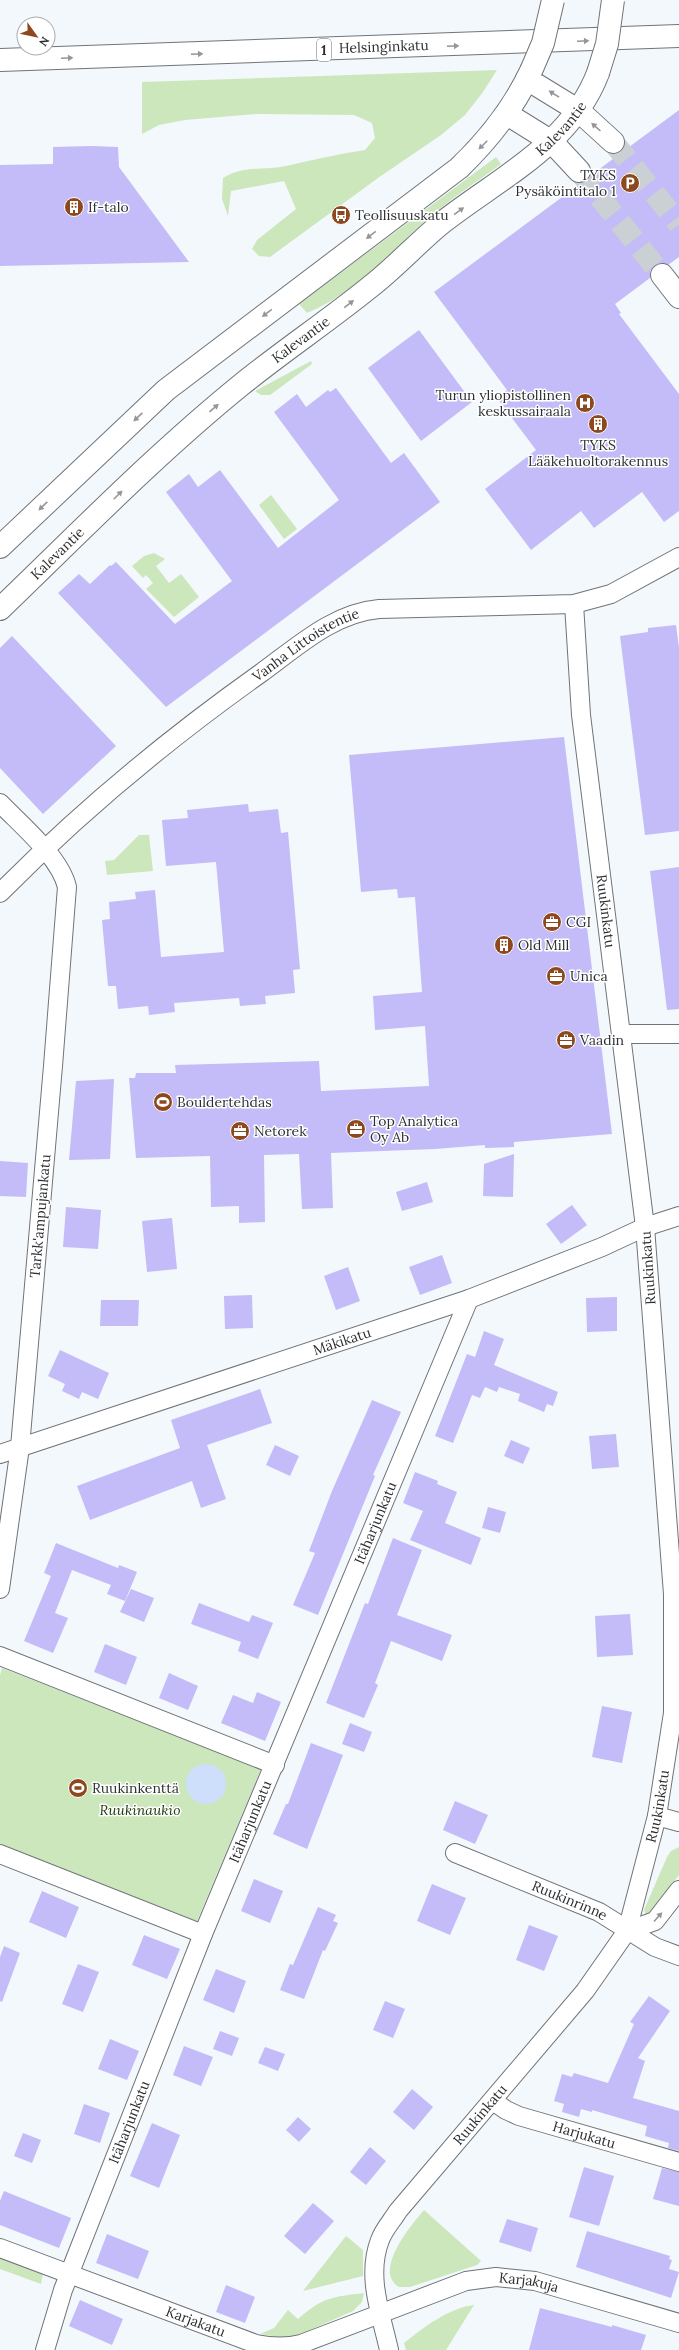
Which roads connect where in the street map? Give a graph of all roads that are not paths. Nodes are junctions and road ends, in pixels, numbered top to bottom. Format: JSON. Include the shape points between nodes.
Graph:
{"nodes":[{"id":1,"x":553,"y":0,"type":"edge"},
{"id":2,"x":613,"y":0,"type":"edge"},
{"id":3,"x":679,"y":36,"type":"edge"},
{"id":4,"x":648,"y":39,"type":"junction"},
{"id":5,"x":679,"y":43,"type":"edge"},
{"id":6,"x":0,"y":60,"type":"edge"},
{"id":7,"x":529,"y":75,"type":"junction"},
{"id":8,"x":579,"y":111,"type":"junction"},
{"id":9,"x":507,"y":114,"type":"junction"},
{"id":10,"x":552,"y":142,"type":"junction"},
{"id":11,"x":613,"y":142,"type":"tunnel mouth"},
{"id":12,"x":578,"y":171,"type":"tunnel mouth"},
{"id":13,"x":662,"y":276,"type":"tunnel mouth"},
{"id":14,"x":679,"y":297,"type":"edge"},
{"id":15,"x":0,"y":547,"type":"edge"},
{"id":16,"x":679,"y":557,"type":"edge"},
{"id":17,"x":574,"y":604,"type":"junction"},
{"id":18,"x":0,"y":609,"type":"edge"},
{"id":19,"x":0,"y":803,"type":"edge"},
{"id":20,"x":43,"y":849,"type":"junction"},
{"id":21,"x":0,"y":893,"type":"edge"},
{"id":22,"x":621,"y":1034,"type":"junction"},
{"id":23,"x":679,"y":1034,"type":"edge"},
{"id":24,"x":679,"y":1216,"type":"edge"},
{"id":25,"x":645,"y":1227,"type":"junction"},
{"id":26,"x":469,"y":1299,"type":"junction"},
{"id":27,"x":20,"y":1447,"type":"junction"},
{"id":28,"x":0,"y":1454,"type":"edge"},
{"id":29,"x":0,"y":1589,"type":"edge"},
{"id":30,"x":0,"y":1656,"type":"edge"},
{"id":31,"x":275,"y":1765,"type":"junction"},
{"id":32,"x":657,"y":1816,"type":"junction"},
{"id":33,"x":679,"y":1822,"type":"edge"},
{"id":34,"x":455,"y":1853,"type":"dead end"},
{"id":35,"x":0,"y":1854,"type":"edge"},
{"id":36,"x":679,"y":1890,"type":"edge"},
{"id":37,"x":627,"y":1931,"type":"junction"},
{"id":38,"x":203,"y":1934,"type":"junction"},
{"id":39,"x":679,"y":1956,"type":"edge"},
{"id":40,"x":493,"y":2101,"type":"junction"},
{"id":41,"x":679,"y":2162,"type":"edge"},
{"id":42,"x":0,"y":2248,"type":"edge"},
{"id":43,"x":70,"y":2273,"type":"junction"},
{"id":44,"x":380,"y":2313,"type":"junction"},
{"id":45,"x":679,"y":2323,"type":"edge"},
{"id":46,"x":45,"y":2350,"type":"edge"},
{"id":47,"x":389,"y":2350,"type":"edge"}],
"edges":[{"from":1,"to":7,"type":"main road","bridge":true,"via":[[543,43]]},
{"from":2,"to":8,"type":"main road","name":"Kalevantie","bridge":true,"via":[[607,44],[591,91]]},
{"from":3,"to":4,"type":"main road","name":"Helsinginkatu","number":"1"},
{"from":4,"to":5,"type":"main road","name":"Helsinginkatu","number":"1"},
{"from":6,"to":4,"type":"main road","name":"Helsinginkatu","number":"1","one_way":true},
{"from":8,"to":7,"type":"main road","one_way":true},
{"from":7,"to":9,"type":"main road"},
{"from":8,"to":10,"type":"main road","name":"Kalevantie"},
{"from":11,"to":8,"type":"main road","one_way":true},
{"from":9,"to":10,"type":"main road"},
{"from":9,"to":15,"type":"main road","one_way":true,"via":[[489,139],[445,180],[166,390]]},
{"from":10,"to":12,"type":"main road"},
{"from":18,"to":10,"type":"main road","name":"Kalevantie","one_way":true,"via":[[136,477],[236,389],[371,287],[442,223]]},
{"from":13,"to":14,"type":"main road"},
{"from":16,"to":17,"type":"street","name":"Vanha Littoistentie","via":[[611,594]]},
{"from":17,"to":20,"type":"street","name":"Vanha Littoistentie","via":[[379,609],[350,614],[322,629],[196,720]]},
{"from":17,"to":22,"type":"street","name":"Ruukinkatu","via":[[581,715]]},
{"from":19,"to":20,"type":"street","name":"Tarkk'ampujankatu"},
{"from":20,"to":21,"type":"street","name":"Vanha Littoistentie"},
{"from":20,"to":27,"type":"street","name":"Tarkk'ampujankatu","via":[[64,875],[67,887]]},
{"from":22,"to":23,"type":"street"},
{"from":22,"to":25,"type":"street","name":"Ruukinkatu"},
{"from":24,"to":25,"type":"street","name":"Mäkikatu"},
{"from":25,"to":26,"type":"street","name":"Mäkikatu","via":[[602,1247]]},
{"from":25,"to":32,"type":"street","name":"Ruukinkatu","via":[[673,1594],[673,1713]]},
{"from":26,"to":27,"type":"street","name":"Mäkikatu"},
{"from":26,"to":31,"type":"street","name":"Itäharjunkatu"},
{"from":27,"to":28,"type":"street","name":"Mäkikatu"},
{"from":27,"to":29,"type":"street","name":"Tarkk'ampujankatu"},
{"from":30,"to":31,"type":"street"},
{"from":31,"to":38,"type":"street","name":"Itäharjunkatu"},
{"from":32,"to":33,"type":"street"},
{"from":32,"to":37,"type":"street","name":"Ruukinkatu"},
{"from":34,"to":37,"type":"street","name":"Ruukinrinne","via":[[599,1912]]},
{"from":35,"to":38,"type":"street"},
{"from":37,"to":36,"type":"street","one_way":true,"via":[[655,1921]]},
{"from":37,"to":39,"type":"street","name":"Ruukinrinne","via":[[655,1947]]},
{"from":37,"to":40,"type":"street","name":"Ruukinkatu","via":[[585,1990]]},
{"from":38,"to":43,"type":"street","name":"Itäharjunkatu"},
{"from":40,"to":41,"type":"street","name":"Harjukatu","via":[[518,2116]]},
{"from":40,"to":44,"type":"street","name":"Ruukinkatu","via":[[385,2229],[374,2266],[374,2284]]},
{"from":42,"to":43,"type":"street","name":"Karjakatu"},
{"from":43,"to":44,"type":"street","name":"Karjakatu","via":[[266,2346],[291,2347]]},
{"from":43,"to":46,"type":"street","name":"Itäharjunkatu"},
{"from":44,"to":45,"type":"street","name":"Karjakuja","via":[[466,2281],[496,2277],[535,2281]]},
{"from":44,"to":47,"type":"street"}]}
